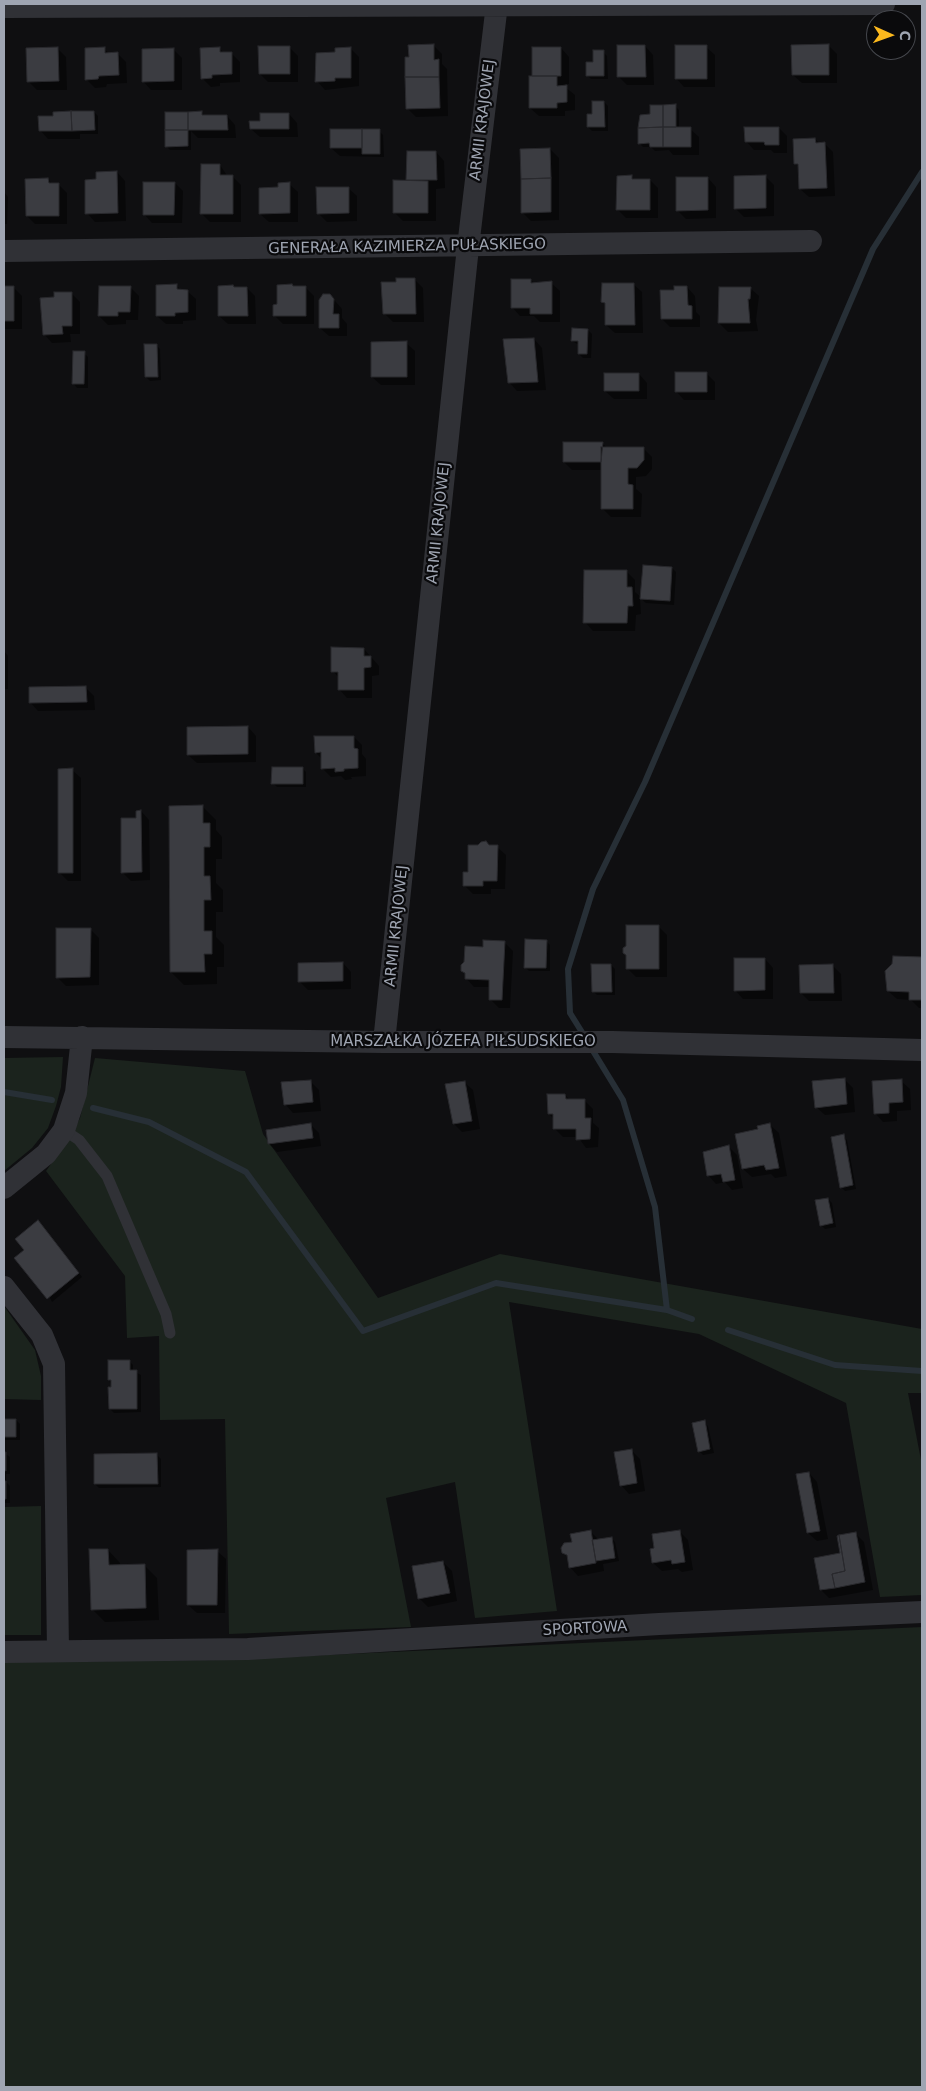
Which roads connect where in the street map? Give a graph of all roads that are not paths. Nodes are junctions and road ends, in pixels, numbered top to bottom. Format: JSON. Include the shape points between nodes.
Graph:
{"nodes":[{"id":1,"x":884,"y":4,"type":"edge"},
{"id":2,"x":497,"y":5,"type":"edge"},
{"id":3,"x":4,"y":7,"type":"edge"},
{"id":4,"x":811,"y":241,"type":"dead end"},
{"id":5,"x":468,"y":247,"type":"junction"},
{"id":6,"x":4,"y":251,"type":"edge"},
{"id":7,"x":4,"y":1037,"type":"edge"},
{"id":8,"x":82,"y":1038,"type":"junction"},
{"id":9,"x":384,"y":1042,"type":"junction"},
{"id":10,"x":922,"y":1050,"type":"edge"},
{"id":11,"x":64,"y":1130,"type":"junction"},
{"id":12,"x":4,"y":1188,"type":"edge"},
{"id":13,"x":4,"y":1287,"type":"edge"},
{"id":14,"x":170,"y":1334,"type":"dead end"},
{"id":15,"x":922,"y":1612,"type":"edge"},
{"id":16,"x":58,"y":1651,"type":"junction"},
{"id":17,"x":4,"y":1652,"type":"edge"}],
"edges":[{"from":1,"to":2,"type":"street"},
{"from":2,"to":3,"type":"street"},
{"from":2,"to":5,"type":"street","name":"ARMII KRAJOWEJ"},
{"from":4,"to":5,"type":"street","name":"GENERAŁA KAZIMIERZA PUŁASKIEGO"},
{"from":5,"to":6,"type":"street","name":"GENERAŁA KAZIMIERZA PUŁASKIEGO"},
{"from":5,"to":9,"type":"street","name":"ARMII KRAJOWEJ"},
{"from":7,"to":8,"type":"street","name":"MARSZAŁKA JÓZEFA PIŁSUDSKIEGO"},
{"from":8,"to":9,"type":"street","name":"MARSZAŁKA JÓZEFA PIŁSUDSKIEGO"},
{"from":8,"to":11,"type":"street","via":[[76,1093]]},
{"from":9,"to":10,"type":"street","name":"MARSZAŁKA JÓZEFA PIŁSUDSKIEGO","via":[[612,1042]]},
{"from":11,"to":12,"type":"street","via":[[46,1154]]},
{"from":11,"to":14,"type":"lane","via":[[79,1140],[107,1176],[166,1314]]},
{"from":13,"to":16,"type":"street","via":[[42,1336],[54,1364]]},
{"from":15,"to":16,"type":"street","name":"SPORTOWA","via":[[248,1649]]},
{"from":16,"to":17,"type":"street","name":"SPORTOWA"}]}
